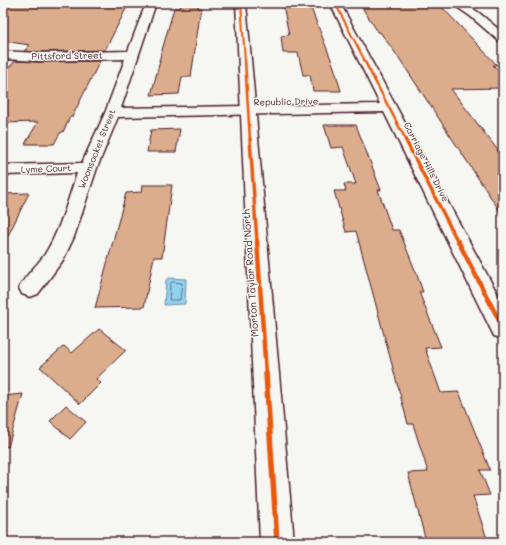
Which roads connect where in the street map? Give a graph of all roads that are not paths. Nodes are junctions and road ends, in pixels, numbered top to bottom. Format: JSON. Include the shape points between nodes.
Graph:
{"nodes":[{"id":1,"x":151,"y":3,"type":"edge"},
{"id":2,"x":241,"y":3,"type":"edge"},
{"id":3,"x":335,"y":3,"type":"edge"},
{"id":4,"x":456,"y":3,"type":"edge"},
{"id":5,"x":503,"y":39,"type":"edge"},
{"id":6,"x":3,"y":55,"type":"edge"},
{"id":7,"x":131,"y":55,"type":"junction"},
{"id":8,"x":389,"y":108,"type":"junction"},
{"id":9,"x":247,"y":110,"type":"junction"},
{"id":10,"x":112,"y":113,"type":"junction"},
{"id":11,"x":88,"y":168,"type":"junction"},
{"id":12,"x":3,"y":170,"type":"edge"},
{"id":13,"x":30,"y":288,"type":"dead end"},
{"id":14,"x":503,"y":328,"type":"edge"},
{"id":15,"x":277,"y":542,"type":"edge"}],
"edges":[{"from":1,"to":7,"type":"street","name":"Woonsocket Street"},
{"from":2,"to":9,"type":"street","name":"Morton Taylor Road North"},
{"from":3,"to":8,"type":"street","name":"Carriage Hills Drive"},
{"from":4,"to":5,"type":"street","via":[[474,14]]},
{"from":6,"to":7,"type":"street","name":"Pittsford Street"},
{"from":7,"to":10,"type":"street","name":"Woonsocket Street"},
{"from":8,"to":9,"type":"street","name":"Republic Drive"},
{"from":8,"to":14,"type":"street","name":"Carriage Hills Drive"},
{"from":9,"to":10,"type":"street","name":"Republic Drive"},
{"from":9,"to":15,"type":"street","name":"Morton Taylor Road North"},
{"from":10,"to":11,"type":"street","name":"Woonsocket Street"},
{"from":11,"to":12,"type":"street","name":"Lyme Court"},
{"from":11,"to":13,"type":"street","name":"Woonsocket Street","via":[[64,237],[52,260]]}]}
